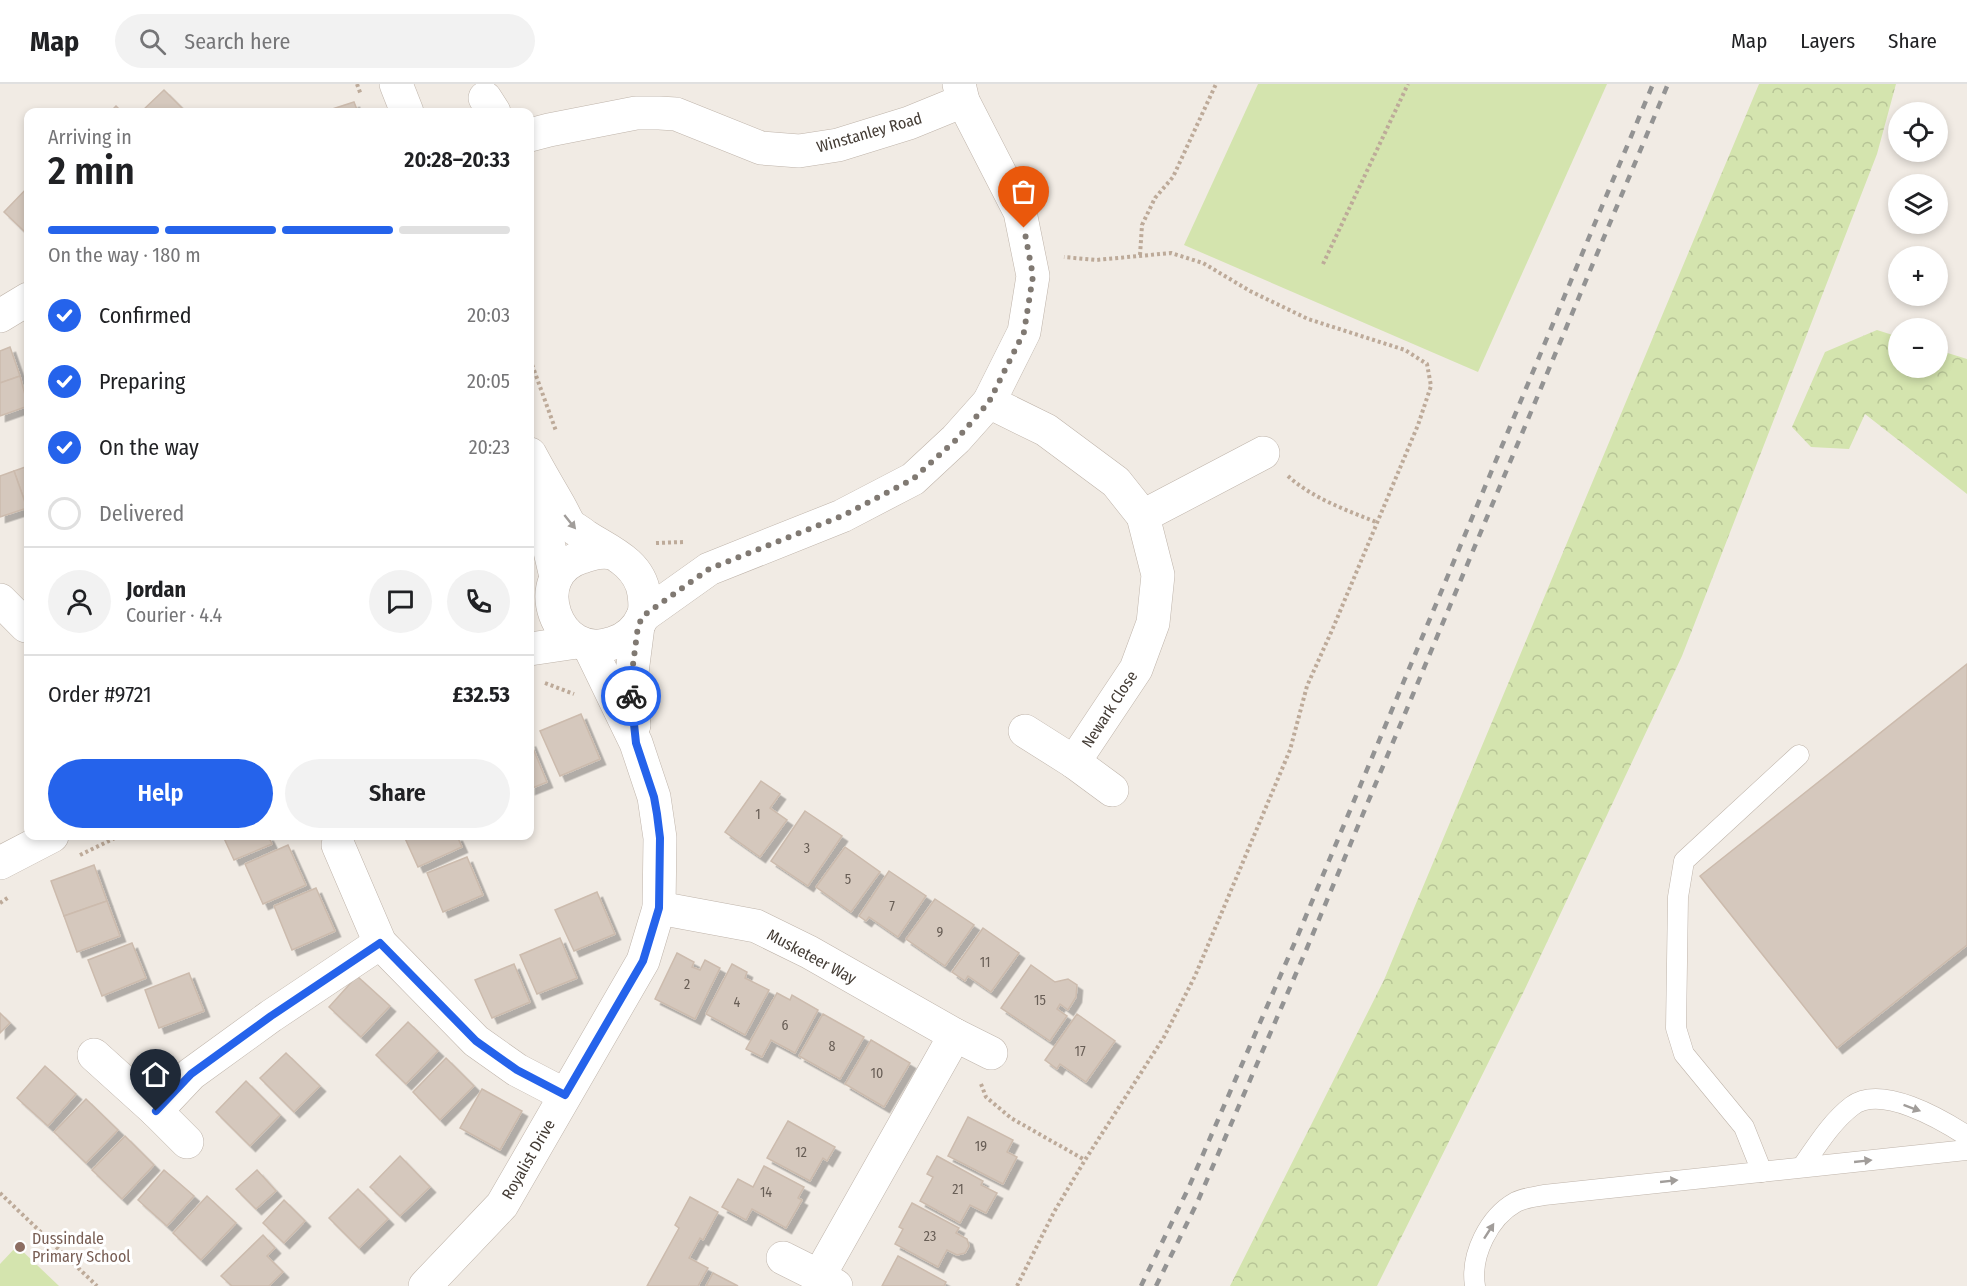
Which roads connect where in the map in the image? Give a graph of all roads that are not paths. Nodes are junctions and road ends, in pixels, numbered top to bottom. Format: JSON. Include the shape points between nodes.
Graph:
{"nodes":[{"id":1,"x":396,"y":84,"type":"edge"},
{"id":2,"x":961,"y":92,"type":"edge"},
{"id":3,"x":405,"y":108,"type":"edge"},
{"id":4,"x":534,"y":134,"type":"edge"},
{"id":5,"x":24,"y":301,"type":"edge"},
{"id":6,"x":0,"y":316,"type":"edge"},
{"id":7,"x":989,"y":402,"type":"junction"},
{"id":8,"x":1263,"y":453,"type":"dead end"},
{"id":9,"x":534,"y":461,"type":"edge"},
{"id":10,"x":534,"y":492,"type":"edge"},
{"id":11,"x":1143,"y":516,"type":"junction"},
{"id":12,"x":620,"y":557,"type":"junction"},
{"id":13,"x":709,"y":569,"type":"junction"},
{"id":14,"x":546,"y":590,"type":"edge"},
{"id":15,"x":0,"y":600,"type":"edge"},
{"id":16,"x":640,"y":621,"type":"junction"},
{"id":17,"x":24,"y":624,"type":"edge"},
{"id":18,"x":583,"y":644,"type":"junction"},
{"id":19,"x":534,"y":649,"type":"edge"},
{"id":20,"x":1025,"y":731,"type":"dead end"},
{"id":21,"x":636,"y":743,"type":"junction"},
{"id":22,"x":1799,"y":755,"type":"dead end"},
{"id":23,"x":1074,"y":762,"type":"junction"},
{"id":24,"x":1112,"y":790,"type":"dead end"},
{"id":25,"x":44,"y":840,"type":"edge"},
{"id":26,"x":338,"y":845,"type":"dead end"},
{"id":27,"x":0,"y":863,"type":"edge"},
{"id":28,"x":659,"y":908,"type":"junction"},
{"id":29,"x":380,"y":943,"type":"junction"},
{"id":30,"x":955,"y":1035,"type":"junction"},
{"id":31,"x":94,"y":1055,"type":"dead end"},
{"id":32,"x":985,"y":1066,"type":"road end"},
{"id":33,"x":565,"y":1095,"type":"junction"},
{"id":34,"x":156,"y":1111,"type":"junction"},
{"id":35,"x":1967,"y":1136,"type":"edge"},
{"id":36,"x":187,"y":1142,"type":"dead end"},
{"id":37,"x":1967,"y":1150,"type":"edge"},
{"id":38,"x":1802,"y":1167,"type":"junction"},
{"id":39,"x":1762,"y":1172,"type":"junction"},
{"id":40,"x":783,"y":1258,"type":"dead end"},
{"id":41,"x":827,"y":1281,"type":"edge"},
{"id":42,"x":425,"y":1286,"type":"edge"},
{"id":43,"x":1475,"y":1286,"type":"edge"}],
"edges":[{"from":1,"to":3,"type":"street"},
{"from":2,"to":4,"type":"street","name":"Winstanley Road","via":[[889,129],[838,145],[799,151],[761,148],[676,114],[659,112]]},
{"from":2,"to":7,"type":"street","name":"Winstanley Road","via":[[1020,212],[1033,276],[1024,332]]},
{"from":5,"to":6,"type":"street"},
{"from":7,"to":11,"type":"street","name":"Newark Close","via":[[1046,430],[1116,482]]},
{"from":7,"to":13,"type":"street","name":"Winstanley Road","via":[[956,440],[913,479],[842,516]]},
{"from":8,"to":11,"type":"street"},
{"from":9,"to":12,"type":"street","one_way":true,"via":[[571,526]]},
{"from":10,"to":14,"type":"street"},
{"from":11,"to":23,"type":"street","name":"Newark Close","via":[[1158,575],[1153,623],[1136,669]]},
{"from":12,"to":13,"type":"street","name":"Winstanley Road","via":[[661,569]]},
{"from":12,"to":14,"type":"street","via":[[600,551],[570,560]]},
{"from":12,"to":16,"type":"street","via":[[642,581],[646,604]]},
{"from":13,"to":16,"type":"street","name":"Winstanley Road"},
{"from":14,"to":18,"type":"street","via":[[554,617],[568,635]]},
{"from":15,"to":17,"type":"street"},
{"from":16,"to":18,"type":"street","via":[[624,639],[607,646]]},
{"from":16,"to":21,"type":"street","name":"Royalist Drive","via":[[630,688]]},
{"from":18,"to":19,"type":"street"},
{"from":18,"to":21,"type":"street","name":"Royalist Drive"},
{"from":20,"to":23,"type":"street","name":"Newark Close"},
{"from":21,"to":28,"type":"street","name":"Royalist Drive","via":[[657,814]]},
{"from":22,"to":39,"type":"lane","via":[[1684,861],[1678,897],[1676,1028],[1684,1054],[1744,1127]]},
{"from":23,"to":24,"type":"street","name":"Newark Close"},
{"from":25,"to":27,"type":"street"},
{"from":26,"to":29,"type":"street"},
{"from":28,"to":30,"type":"street","name":"Musketeer Way","via":[[756,926]]},
{"from":28,"to":33,"type":"street","name":"Royalist Drive","via":[[643,961]]},
{"from":29,"to":33,"type":"street","via":[[476,1041],[517,1070]]},
{"from":29,"to":34,"type":"street","via":[[191,1074]]},
{"from":30,"to":32,"type":"street","name":"Musketeer Way"},
{"from":30,"to":41,"type":"street"},
{"from":31,"to":34,"type":"street"},
{"from":33,"to":42,"type":"street","name":"Royalist Drive","via":[[502,1205]]},
{"from":34,"to":36,"type":"street"},
{"from":38,"to":35,"type":"lane","one_way":true,"via":[[1845,1113],[1867,1098],[1894,1101],[1938,1117]]},
{"from":38,"to":37,"type":"lane","one_way":true},
{"from":38,"to":39,"type":"lane"},
{"from":43,"to":39,"type":"lane","one_way":true,"via":[[1478,1250],[1500,1214],[1517,1202],[1544,1195]]},
{"from":40,"to":41,"type":"street"}]}
